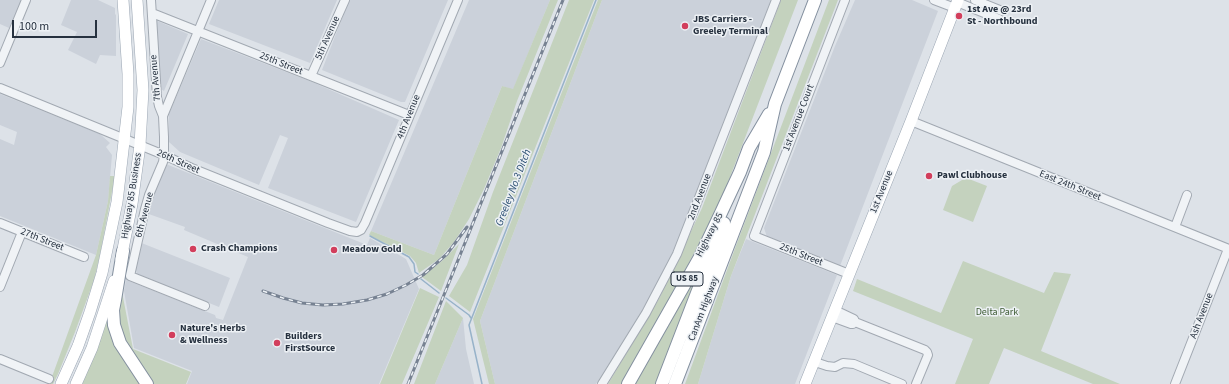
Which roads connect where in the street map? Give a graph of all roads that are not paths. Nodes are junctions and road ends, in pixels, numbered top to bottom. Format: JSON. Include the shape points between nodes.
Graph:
{"nodes":[{"id":1,"x":26,"y":0,"type":"edge"},
{"id":2,"x":151,"y":0,"type":"edge"},
{"id":3,"x":211,"y":0,"type":"edge"},
{"id":4,"x":345,"y":0,"type":"edge"},
{"id":5,"x":458,"y":0,"type":"edge"},
{"id":6,"x":776,"y":0,"type":"edge"},
{"id":7,"x":815,"y":0,"type":"edge"},
{"id":8,"x":845,"y":0,"type":"edge"},
{"id":9,"x":934,"y":0,"type":"edge"},
{"id":10,"x":975,"y":0,"type":"edge"},
{"id":11,"x":122,"y":1,"type":"edge"},
{"id":12,"x":957,"y":3,"type":"edge"},
{"id":13,"x":138,"y":4,"type":"edge"},
{"id":14,"x":152,"y":13,"type":"junction"},
{"id":15,"x":199,"y":31,"type":"junction"},
{"id":16,"x":0,"y":63,"type":"edge"},
{"id":17,"x":311,"y":76,"type":"junction"},
{"id":18,"x":0,"y":88,"type":"edge"},
{"id":19,"x":775,"y":104,"type":"junction"},
{"id":20,"x":409,"y":115,"type":"junction"},
{"id":21,"x":163,"y":116,"type":"junction"},
{"id":22,"x":911,"y":121,"type":"junction"},
{"id":23,"x":125,"y":139,"type":"junction"},
{"id":24,"x":140,"y":145,"type":"junction"},
{"id":25,"x":164,"y":155,"type":"junction"},
{"id":26,"x":740,"y":172,"type":"junction"},
{"id":27,"x":1187,"y":195,"type":"dead end"},
{"id":28,"x":0,"y":223,"type":"edge"},
{"id":29,"x":1175,"y":227,"type":"junction"},
{"id":30,"x":22,"y":232,"type":"junction"},
{"id":31,"x":358,"y":232,"type":"joint"},
{"id":32,"x":754,"y":236,"type":"joint"},
{"id":33,"x":729,"y":242,"type":"joint"},
{"id":34,"x":1228,"y":249,"type":"edge"},
{"id":35,"x":123,"y":252,"type":"junction"},
{"id":36,"x":84,"y":257,"type":"dead end"},
{"id":37,"x":849,"y":274,"type":"junction"},
{"id":38,"x":0,"y":287,"type":"edge"},
{"id":39,"x":205,"y":306,"type":"dead end"},
{"id":40,"x":834,"y":313,"type":"junction"},
{"id":41,"x":0,"y":359,"type":"edge"},
{"id":42,"x":815,"y":362,"type":"junction"},
{"id":43,"x":49,"y":379,"type":"dead end"},
{"id":44,"x":677,"y":381,"type":"edge"},
{"id":45,"x":61,"y":384,"type":"edge"},
{"id":46,"x":76,"y":384,"type":"edge"},
{"id":47,"x":147,"y":384,"type":"edge"},
{"id":48,"x":602,"y":384,"type":"edge"},
{"id":49,"x":628,"y":384,"type":"edge"},
{"id":50,"x":662,"y":384,"type":"edge"},
{"id":51,"x":805,"y":384,"type":"edge"},
{"id":52,"x":902,"y":384,"type":"edge"},
{"id":53,"x":916,"y":384,"type":"edge"},
{"id":54,"x":1175,"y":384,"type":"edge"}],
"edges":[{"from":1,"to":16,"type":"street"},
{"from":2,"to":14,"type":"street","name":"7th Avenue"},
{"from":3,"to":15,"type":"street"},
{"from":4,"to":17,"type":"street","name":"5th Avenue"},
{"from":5,"to":20,"type":"street","name":"4th Avenue"},
{"from":6,"to":48,"type":"street","name":"2nd Avenue","via":[[677,254],[646,313]]},
{"from":7,"to":19,"type":"highway","name":"Highway 85","number":"US 85"},
{"from":8,"to":32,"type":"street","name":"1st Avenue Court"},
{"from":9,"to":12,"type":"street"},
{"from":10,"to":12,"type":"street","via":[[1000,15]]},
{"from":11,"to":13,"type":"street"},
{"from":11,"to":23,"type":"main road","name":"Highway 85 Business","via":[[128,87]]},
{"from":12,"to":22,"type":"main road","name":"1st Avenue"},
{"from":13,"to":24,"type":"main road","name":"Highway 85 Business","via":[[143,90]]},
{"from":14,"to":15,"type":"street","name":"25th Street"},
{"from":14,"to":21,"type":"street","name":"7th Avenue","via":[[157,97]]},
{"from":15,"to":17,"type":"street","name":"25th Street"},
{"from":15,"to":21,"type":"street"},
{"from":17,"to":20,"type":"street","name":"25th Street"},
{"from":18,"to":23,"type":"street","name":"26th Street"},
{"from":19,"to":26,"type":"highway","name":"Highway 85","number":"US 85","via":[[749,148]]},
{"from":19,"to":33,"type":"highway","name":"Highway 85","number":"US 85","via":[[764,152]]},
{"from":20,"to":31,"type":"street","name":"4th Avenue","via":[[365,223]]},
{"from":21,"to":25,"type":"street","name":"7th Avenue"},
{"from":22,"to":29,"type":"street","name":"East 24th Street"},
{"from":22,"to":37,"type":"main road","name":"1st Avenue"},
{"from":23,"to":24,"type":"street","name":"26th Street"},
{"from":23,"to":45,"type":"main road","name":"Highway 85 Business","via":[[117,202],[102,273],[78,346]]},
{"from":24,"to":25,"type":"street","name":"26th Street"},
{"from":24,"to":35,"type":"main road","name":"Highway 85 Business"},
{"from":25,"to":31,"type":"street","name":"26th Street","via":[[328,223]]},
{"from":25,"to":39,"type":"street","name":"6th Avenue","via":[[145,209],[130,276]]},
{"from":26,"to":49,"type":"highway","name":"Highway 85","number":"US 85","via":[[700,257]]},
{"from":26,"to":50,"type":"highway","via":[[736,192]]},
{"from":27,"to":29,"type":"street"},
{"from":28,"to":30,"type":"street","name":"27th Street"},
{"from":29,"to":34,"type":"street","name":"East 24th Street"},
{"from":30,"to":36,"type":"street","name":"27th Street"},
{"from":30,"to":38,"type":"street"},
{"from":32,"to":37,"type":"street","name":"25th Street"},
{"from":33,"to":44,"type":"highway","name":"CanAm Highway","number":"US 85"},
{"from":34,"to":54,"type":"street","name":"Ash Avenue"},
{"from":35,"to":46,"type":"main road","name":"Highway 85 Business","via":[[92,348]]},
{"from":35,"to":47,"type":"highway","via":[[114,305],[114,325],[120,343]]},
{"from":37,"to":40,"type":"main road","name":"1st Avenue"},
{"from":40,"to":42,"type":"main road","name":"1st Avenue"},
{"from":40,"to":53,"type":"street","via":[[925,350],[928,355]]},
{"from":41,"to":43,"type":"street"},
{"from":42,"to":51,"type":"main road","name":"1st Avenue"},
{"from":42,"to":52,"type":"street","via":[[835,367],[843,363],[854,364]]}]}
